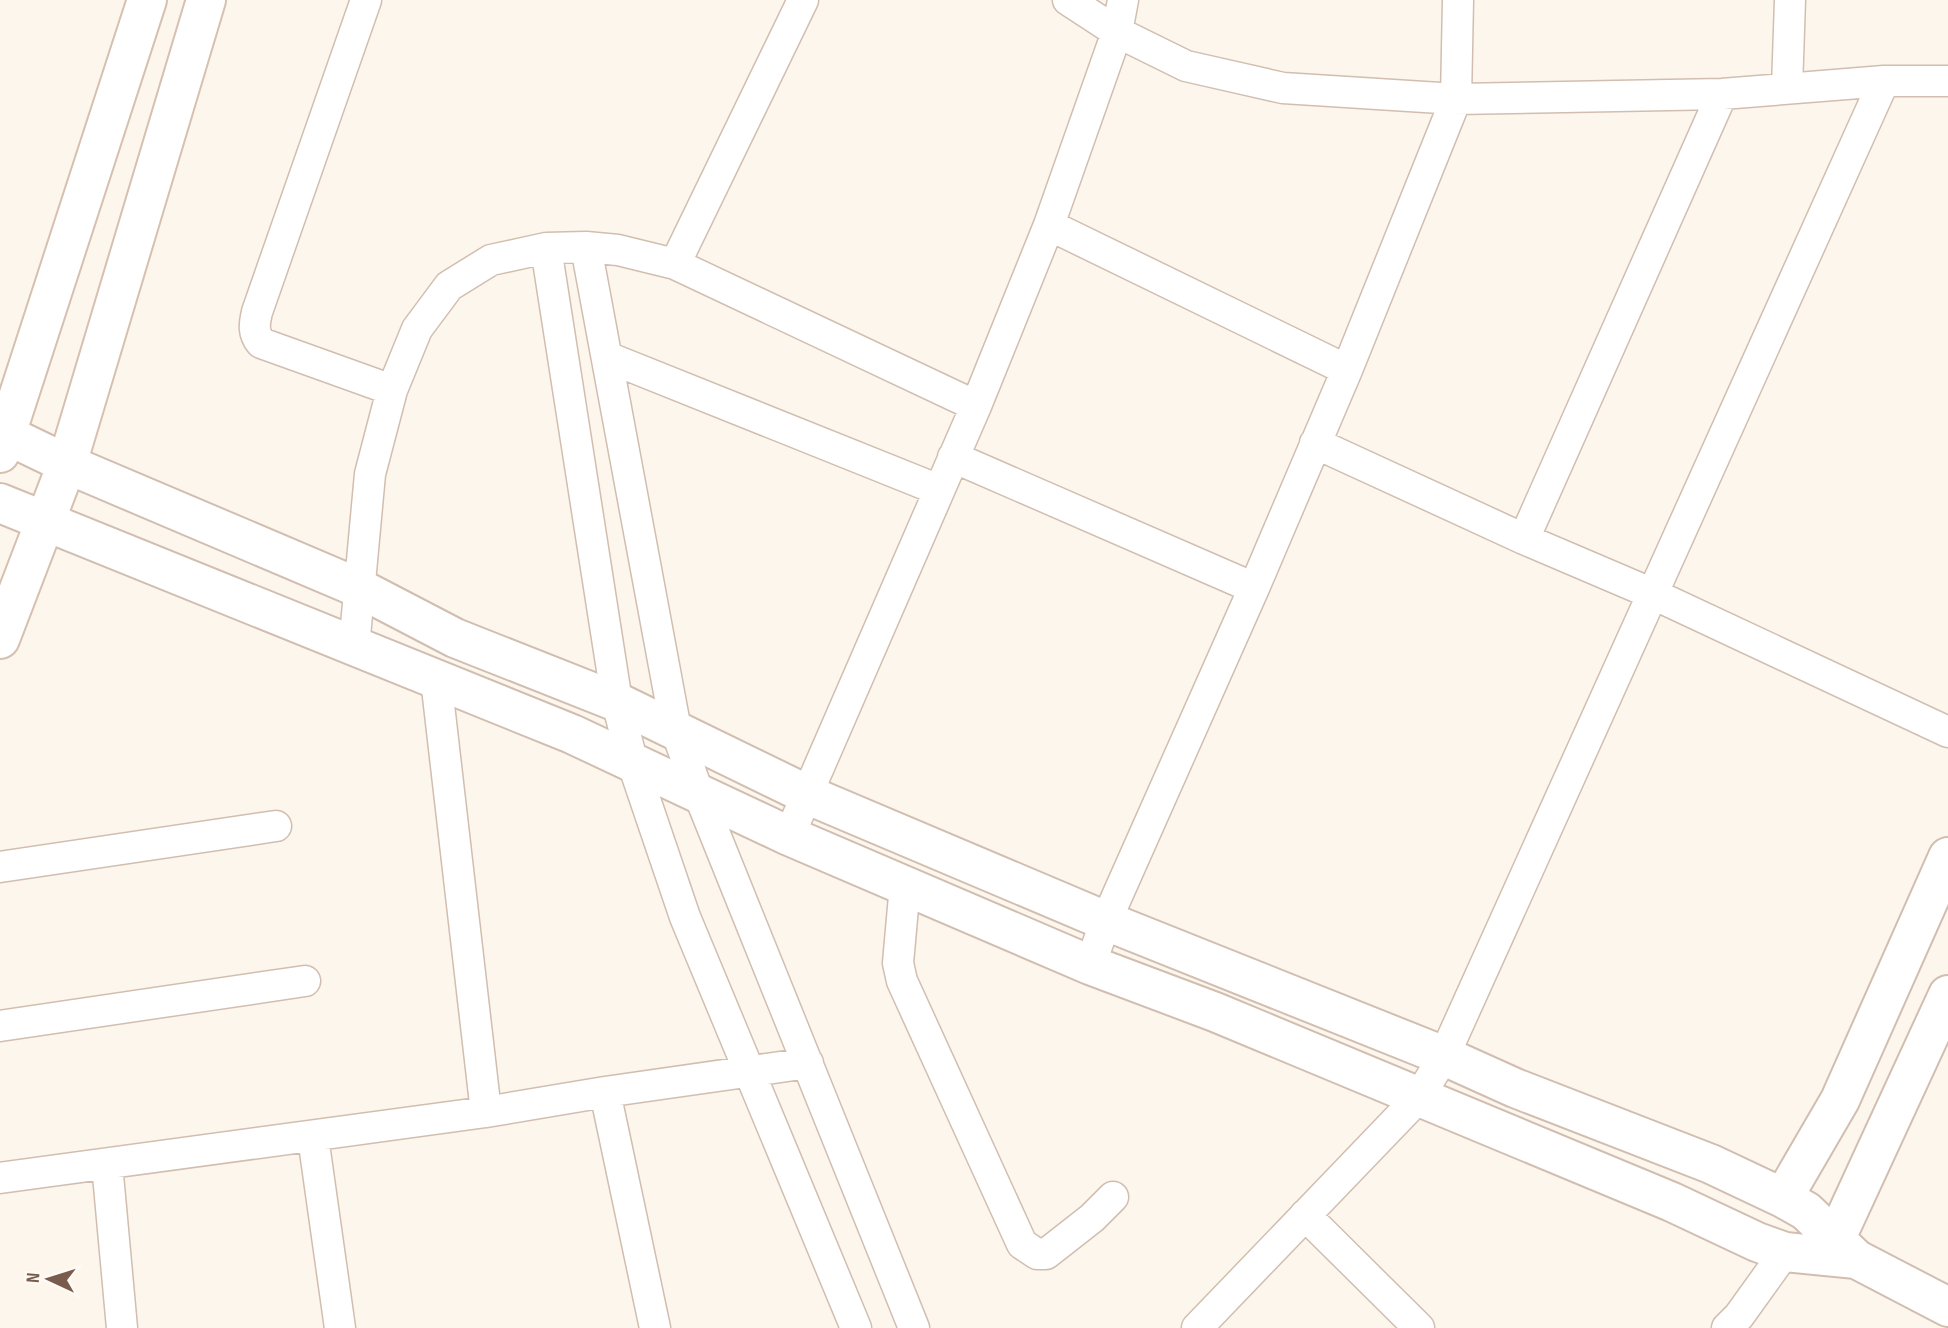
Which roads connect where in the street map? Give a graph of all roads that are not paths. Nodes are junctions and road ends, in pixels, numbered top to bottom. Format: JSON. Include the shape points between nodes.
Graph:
{"nodes":[{"id":1,"x":147,"y":0,"type":"edge"},
{"id":2,"x":206,"y":0,"type":"edge"},
{"id":3,"x":366,"y":0,"type":"edge"},
{"id":4,"x":803,"y":0,"type":"edge"},
{"id":5,"x":1068,"y":0,"type":"edge"},
{"id":6,"x":1123,"y":0,"type":"edge"},
{"id":7,"x":1458,"y":0,"type":"edge"},
{"id":8,"x":1790,"y":0,"type":"edge"},
{"id":9,"x":1117,"y":32,"type":"junction"},
{"id":10,"x":1884,"y":80,"type":"junction"},
{"id":11,"x":1948,"y":81,"type":"edge"},
{"id":12,"x":1787,"y":89,"type":"junction"},
{"id":13,"x":1722,"y":94,"type":"junction"},
{"id":14,"x":1456,"y":99,"type":"junction"},
{"id":15,"x":1049,"y":225,"type":"junction"},
{"id":16,"x":586,"y":247,"type":"junction"},
{"id":17,"x":546,"y":248,"type":"junction"},
{"id":18,"x":675,"y":264,"type":"junction"},
{"id":19,"x":607,"y":357,"type":"junction"},
{"id":20,"x":1347,"y":370,"type":"junction"},
{"id":21,"x":392,"y":390,"type":"junction"},
{"id":22,"x":976,"y":406,"type":"junction"},
{"id":23,"x":2,"y":442,"type":"edge"},
{"id":24,"x":1315,"y":443,"type":"junction"},
{"id":25,"x":953,"y":457,"type":"junction"},
{"id":26,"x":68,"y":464,"type":"junction"},
{"id":27,"x":939,"y":490,"type":"junction"},
{"id":28,"x":0,"y":503,"type":"edge"},
{"id":29,"x":43,"y":522,"type":"junction"},
{"id":30,"x":1524,"y":539,"type":"junction"},
{"id":31,"x":359,"y":588,"type":"junction"},
{"id":32,"x":1254,"y":588,"type":"junction"},
{"id":33,"x":1653,"y":594,"type":"junction"},
{"id":34,"x":0,"y":639,"type":"edge"},
{"id":35,"x":354,"y":646,"type":"junction"},
{"id":36,"x":436,"y":679,"type":"junction"},
{"id":37,"x":617,"y":702,"type":"junction"},
{"id":38,"x":676,"y":730,"type":"junction"},
{"id":39,"x":1948,"y":732,"type":"edge"},
{"id":40,"x":633,"y":764,"type":"junction"},
{"id":41,"x":698,"y":792,"type":"junction"},
{"id":42,"x":808,"y":795,"type":"junction"},
{"id":43,"x":276,"y":826,"type":"dead end"},
{"id":44,"x":789,"y":836,"type":"junction"},
{"id":45,"x":1948,"y":857,"type":"edge"},
{"id":46,"x":0,"y":867,"type":"edge"},
{"id":47,"x":905,"y":885,"type":"junction"},
{"id":48,"x":1106,"y":921,"type":"junction"},
{"id":49,"x":1090,"y":965,"type":"junction"},
{"id":50,"x":305,"y":981,"type":"dead end"},
{"id":51,"x":1948,"y":995,"type":"edge"},
{"id":52,"x":0,"y":1026,"type":"edge"},
{"id":53,"x":1444,"y":1056,"type":"junction"},
{"id":54,"x":808,"y":1063,"type":"junction"},
{"id":55,"x":750,"y":1071,"type":"junction"},
{"id":56,"x":605,"y":1092,"type":"junction"},
{"id":57,"x":1419,"y":1097,"type":"junction"},
{"id":58,"x":486,"y":1112,"type":"junction"},
{"id":59,"x":313,"y":1137,"type":"junction"},
{"id":60,"x":107,"y":1164,"type":"junction"},
{"id":61,"x":0,"y":1178,"type":"edge"},
{"id":62,"x":1113,"y":1197,"type":"dead end"},
{"id":63,"x":1783,"y":1198,"type":"junction"},
{"id":64,"x":1305,"y":1215,"type":"junction"},
{"id":65,"x":1846,"y":1248,"type":"junction"},
{"id":66,"x":1785,"y":1252,"type":"junction"},
{"id":67,"x":1948,"y":1307,"type":"edge"},
{"id":68,"x":122,"y":1328,"type":"edge"},
{"id":69,"x":340,"y":1328,"type":"edge"},
{"id":70,"x":655,"y":1328,"type":"edge"},
{"id":71,"x":856,"y":1328,"type":"edge"},
{"id":72,"x":914,"y":1328,"type":"edge"},
{"id":73,"x":1197,"y":1328,"type":"edge"},
{"id":74,"x":1419,"y":1328,"type":"edge"},
{"id":75,"x":1727,"y":1328,"type":"edge"}],
"edges":[{"from":1,"to":23,"type":"street"},
{"from":2,"to":26,"type":"street"},
{"from":3,"to":21,"type":"street","via":[[254,327],[261,343]]},
{"from":4,"to":18,"type":"street"},
{"from":5,"to":9,"type":"street"},
{"from":6,"to":9,"type":"street"},
{"from":7,"to":14,"type":"street"},
{"from":8,"to":12,"type":"street"},
{"from":9,"to":14,"type":"street","via":[[1186,66],[1283,88]]},
{"from":9,"to":15,"type":"street"},
{"from":10,"to":11,"type":"street"},
{"from":10,"to":12,"type":"street"},
{"from":10,"to":33,"type":"street"},
{"from":12,"to":13,"type":"street"},
{"from":13,"to":14,"type":"street"},
{"from":13,"to":30,"type":"street"},
{"from":14,"to":20,"type":"street"},
{"from":15,"to":20,"type":"street"},
{"from":15,"to":22,"type":"street"},
{"from":16,"to":17,"type":"street"},
{"from":16,"to":18,"type":"street"},
{"from":16,"to":19,"type":"street"},
{"from":17,"to":21,"type":"street","via":[[491,260],[449,286],[417,329]]},
{"from":17,"to":37,"type":"street"},
{"from":18,"to":22,"type":"street"},
{"from":19,"to":27,"type":"street"},
{"from":19,"to":38,"type":"street"},
{"from":20,"to":24,"type":"street"},
{"from":21,"to":31,"type":"street","via":[[370,474]]},
{"from":22,"to":25,"type":"street"},
{"from":23,"to":26,"type":"street"},
{"from":24,"to":30,"type":"street"},
{"from":24,"to":32,"type":"street"},
{"from":25,"to":27,"type":"street"},
{"from":25,"to":32,"type":"street"},
{"from":26,"to":29,"type":"street"},
{"from":26,"to":31,"type":"street"},
{"from":27,"to":42,"type":"street"},
{"from":28,"to":29,"type":"street"},
{"from":29,"to":34,"type":"street"},
{"from":29,"to":35,"type":"street"},
{"from":30,"to":33,"type":"street"},
{"from":31,"to":35,"type":"street"},
{"from":31,"to":37,"type":"street","via":[[455,638]]},
{"from":32,"to":48,"type":"street"},
{"from":33,"to":39,"type":"street"},
{"from":33,"to":53,"type":"street"},
{"from":35,"to":36,"type":"street"},
{"from":36,"to":40,"type":"street"},
{"from":36,"to":58,"type":"street"},
{"from":37,"to":38,"type":"street"},
{"from":37,"to":40,"type":"street"},
{"from":38,"to":41,"type":"street"},
{"from":38,"to":42,"type":"street"},
{"from":40,"to":41,"type":"street"},
{"from":40,"to":55,"type":"street","via":[[685,917]]},
{"from":41,"to":44,"type":"street"},
{"from":41,"to":54,"type":"street"},
{"from":42,"to":44,"type":"street"},
{"from":42,"to":48,"type":"street"},
{"from":43,"to":46,"type":"street"},
{"from":44,"to":47,"type":"street"},
{"from":45,"to":63,"type":"street","via":[[1840,1100]]},
{"from":47,"to":49,"type":"street"},
{"from":47,"to":62,"type":"street","via":[[898,963],[902,981],[1022,1244],[1046,1254]]},
{"from":48,"to":49,"type":"street"},
{"from":48,"to":53,"type":"street"},
{"from":49,"to":57,"type":"street"},
{"from":50,"to":52,"type":"street"},
{"from":51,"to":65,"type":"street"},
{"from":53,"to":57,"type":"street"},
{"from":53,"to":63,"type":"street"},
{"from":54,"to":55,"type":"street"},
{"from":54,"to":72,"type":"street"},
{"from":55,"to":56,"type":"street"},
{"from":55,"to":71,"type":"street"},
{"from":56,"to":58,"type":"street"},
{"from":56,"to":70,"type":"street"},
{"from":57,"to":64,"type":"street"},
{"from":57,"to":66,"type":"street"},
{"from":58,"to":59,"type":"street"},
{"from":59,"to":60,"type":"street"},
{"from":59,"to":69,"type":"street"},
{"from":60,"to":61,"type":"street"},
{"from":60,"to":68,"type":"street"},
{"from":63,"to":65,"type":"street","via":[[1806,1211]]},
{"from":64,"to":73,"type":"street"},
{"from":64,"to":74,"type":"street"},
{"from":65,"to":66,"type":"street"},
{"from":65,"to":67,"type":"street"},
{"from":66,"to":75,"type":"street"}]}
